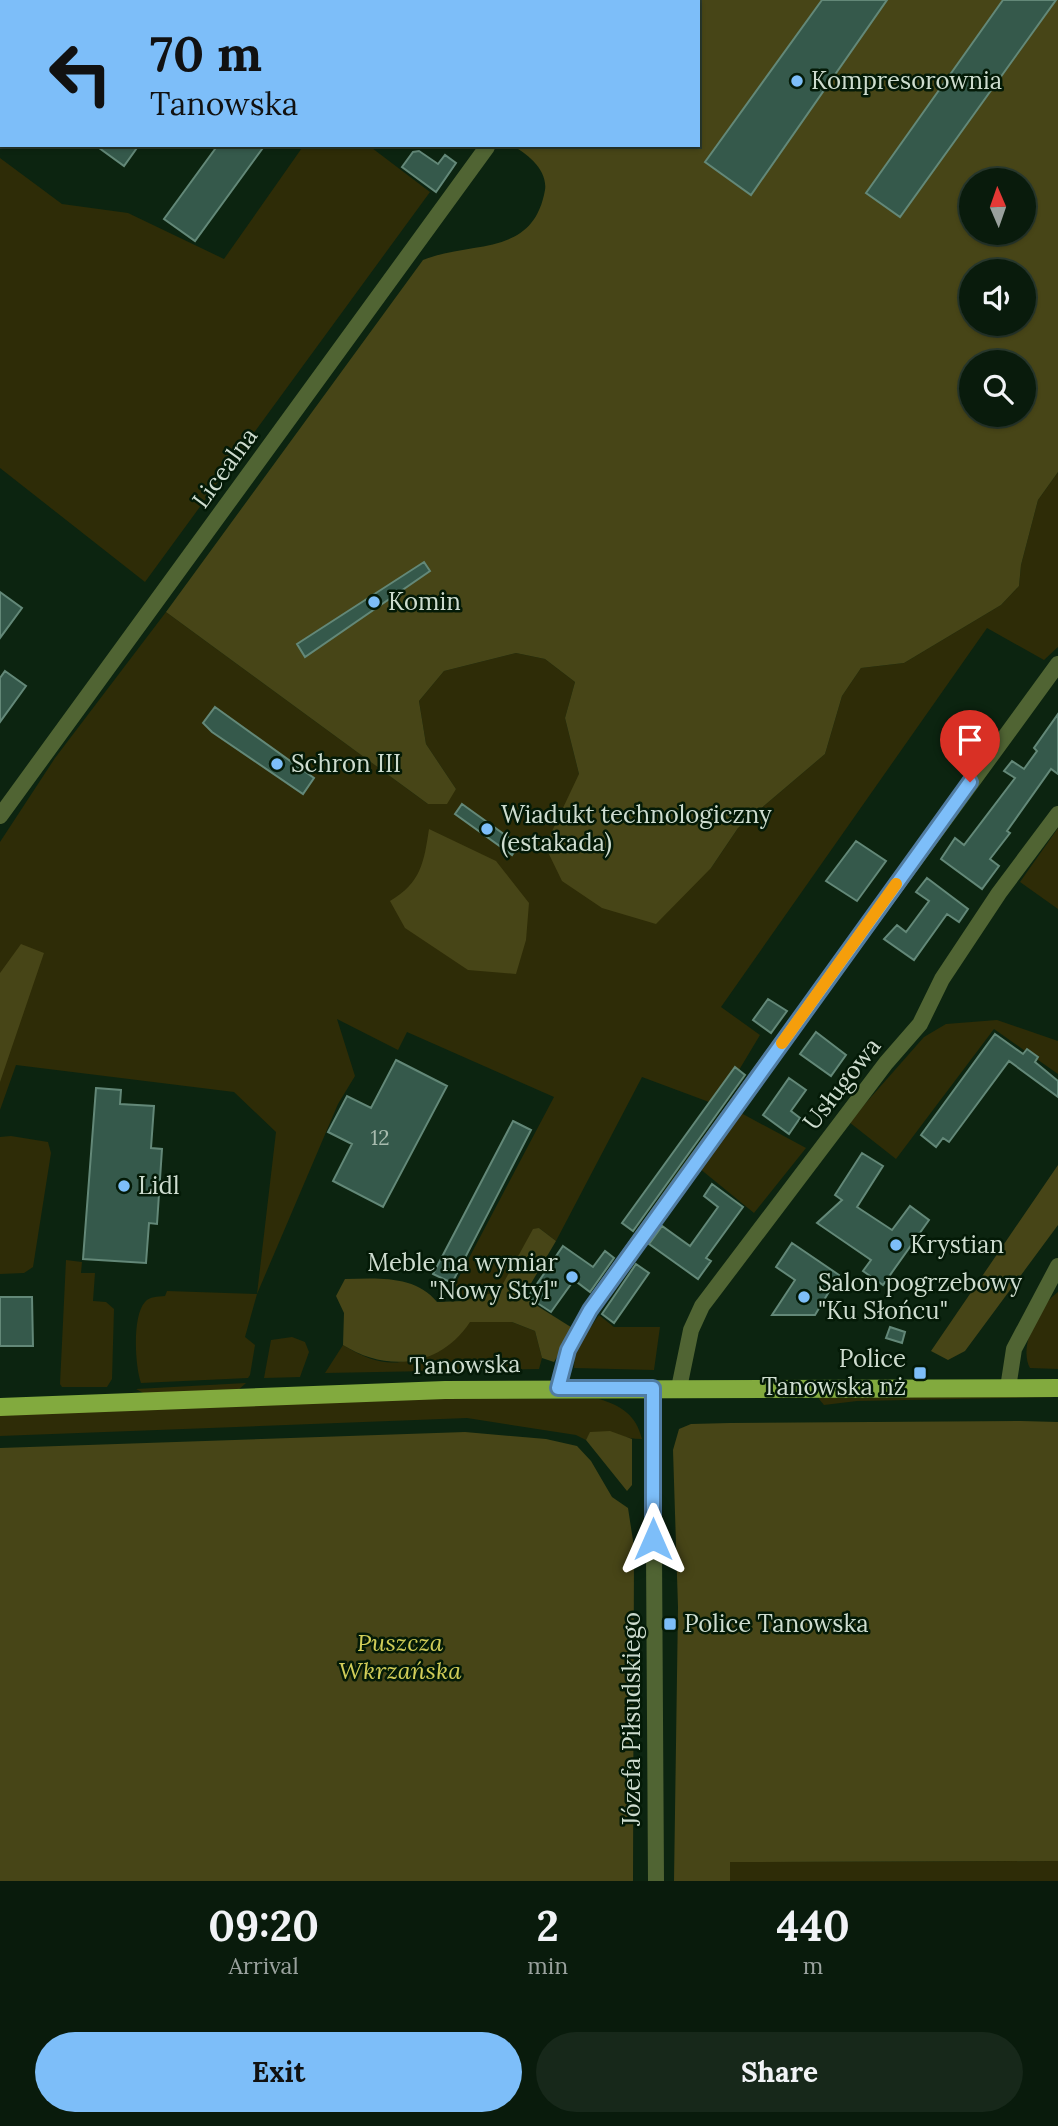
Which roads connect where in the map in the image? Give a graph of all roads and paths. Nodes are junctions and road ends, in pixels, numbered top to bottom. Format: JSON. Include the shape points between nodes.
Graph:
{"nodes":[{"id":1,"x":486,"y":147,"type":"edge"},
{"id":2,"x":1058,"y":664,"type":"edge"},
{"id":3,"x":1058,"y":814,"type":"edge"},
{"id":4,"x":0,"y":816,"type":"edge"},
{"id":5,"x":1058,"y":1266,"type":"edge"},
{"id":6,"x":558,"y":1388,"type":"junction"},
{"id":7,"x":653,"y":1388,"type":"junction"},
{"id":8,"x":679,"y":1388,"type":"junction"},
{"id":9,"x":1008,"y":1388,"type":"junction"},
{"id":10,"x":1058,"y":1388,"type":"edge"},
{"id":11,"x":0,"y":1407,"type":"edge"},
{"id":12,"x":656,"y":1881,"type":"edge"}],
"edges":[{"from":1,"to":4,"type":"street","name":"Licealna"},
{"from":2,"to":6,"type":"street","via":[[597,1300],[568,1350]]},
{"from":3,"to":8,"type":"street","name":"Usługowa","via":[[942,979],[920,1024],[702,1306],[691,1330]]},
{"from":5,"to":9,"type":"street","via":[[1014,1349]]},
{"from":6,"to":7,"type":"main road","name":"Tanowska"},
{"from":6,"to":11,"type":"main road","name":"Tanowska"},
{"from":7,"to":8,"type":"main road","name":"Tanowska"},
{"from":7,"to":12,"type":"street","name":"Józefa Piłsudskiego"},
{"from":8,"to":9,"type":"main road","name":"Tanowska"},
{"from":9,"to":10,"type":"main road","name":"Tanowska"}]}
